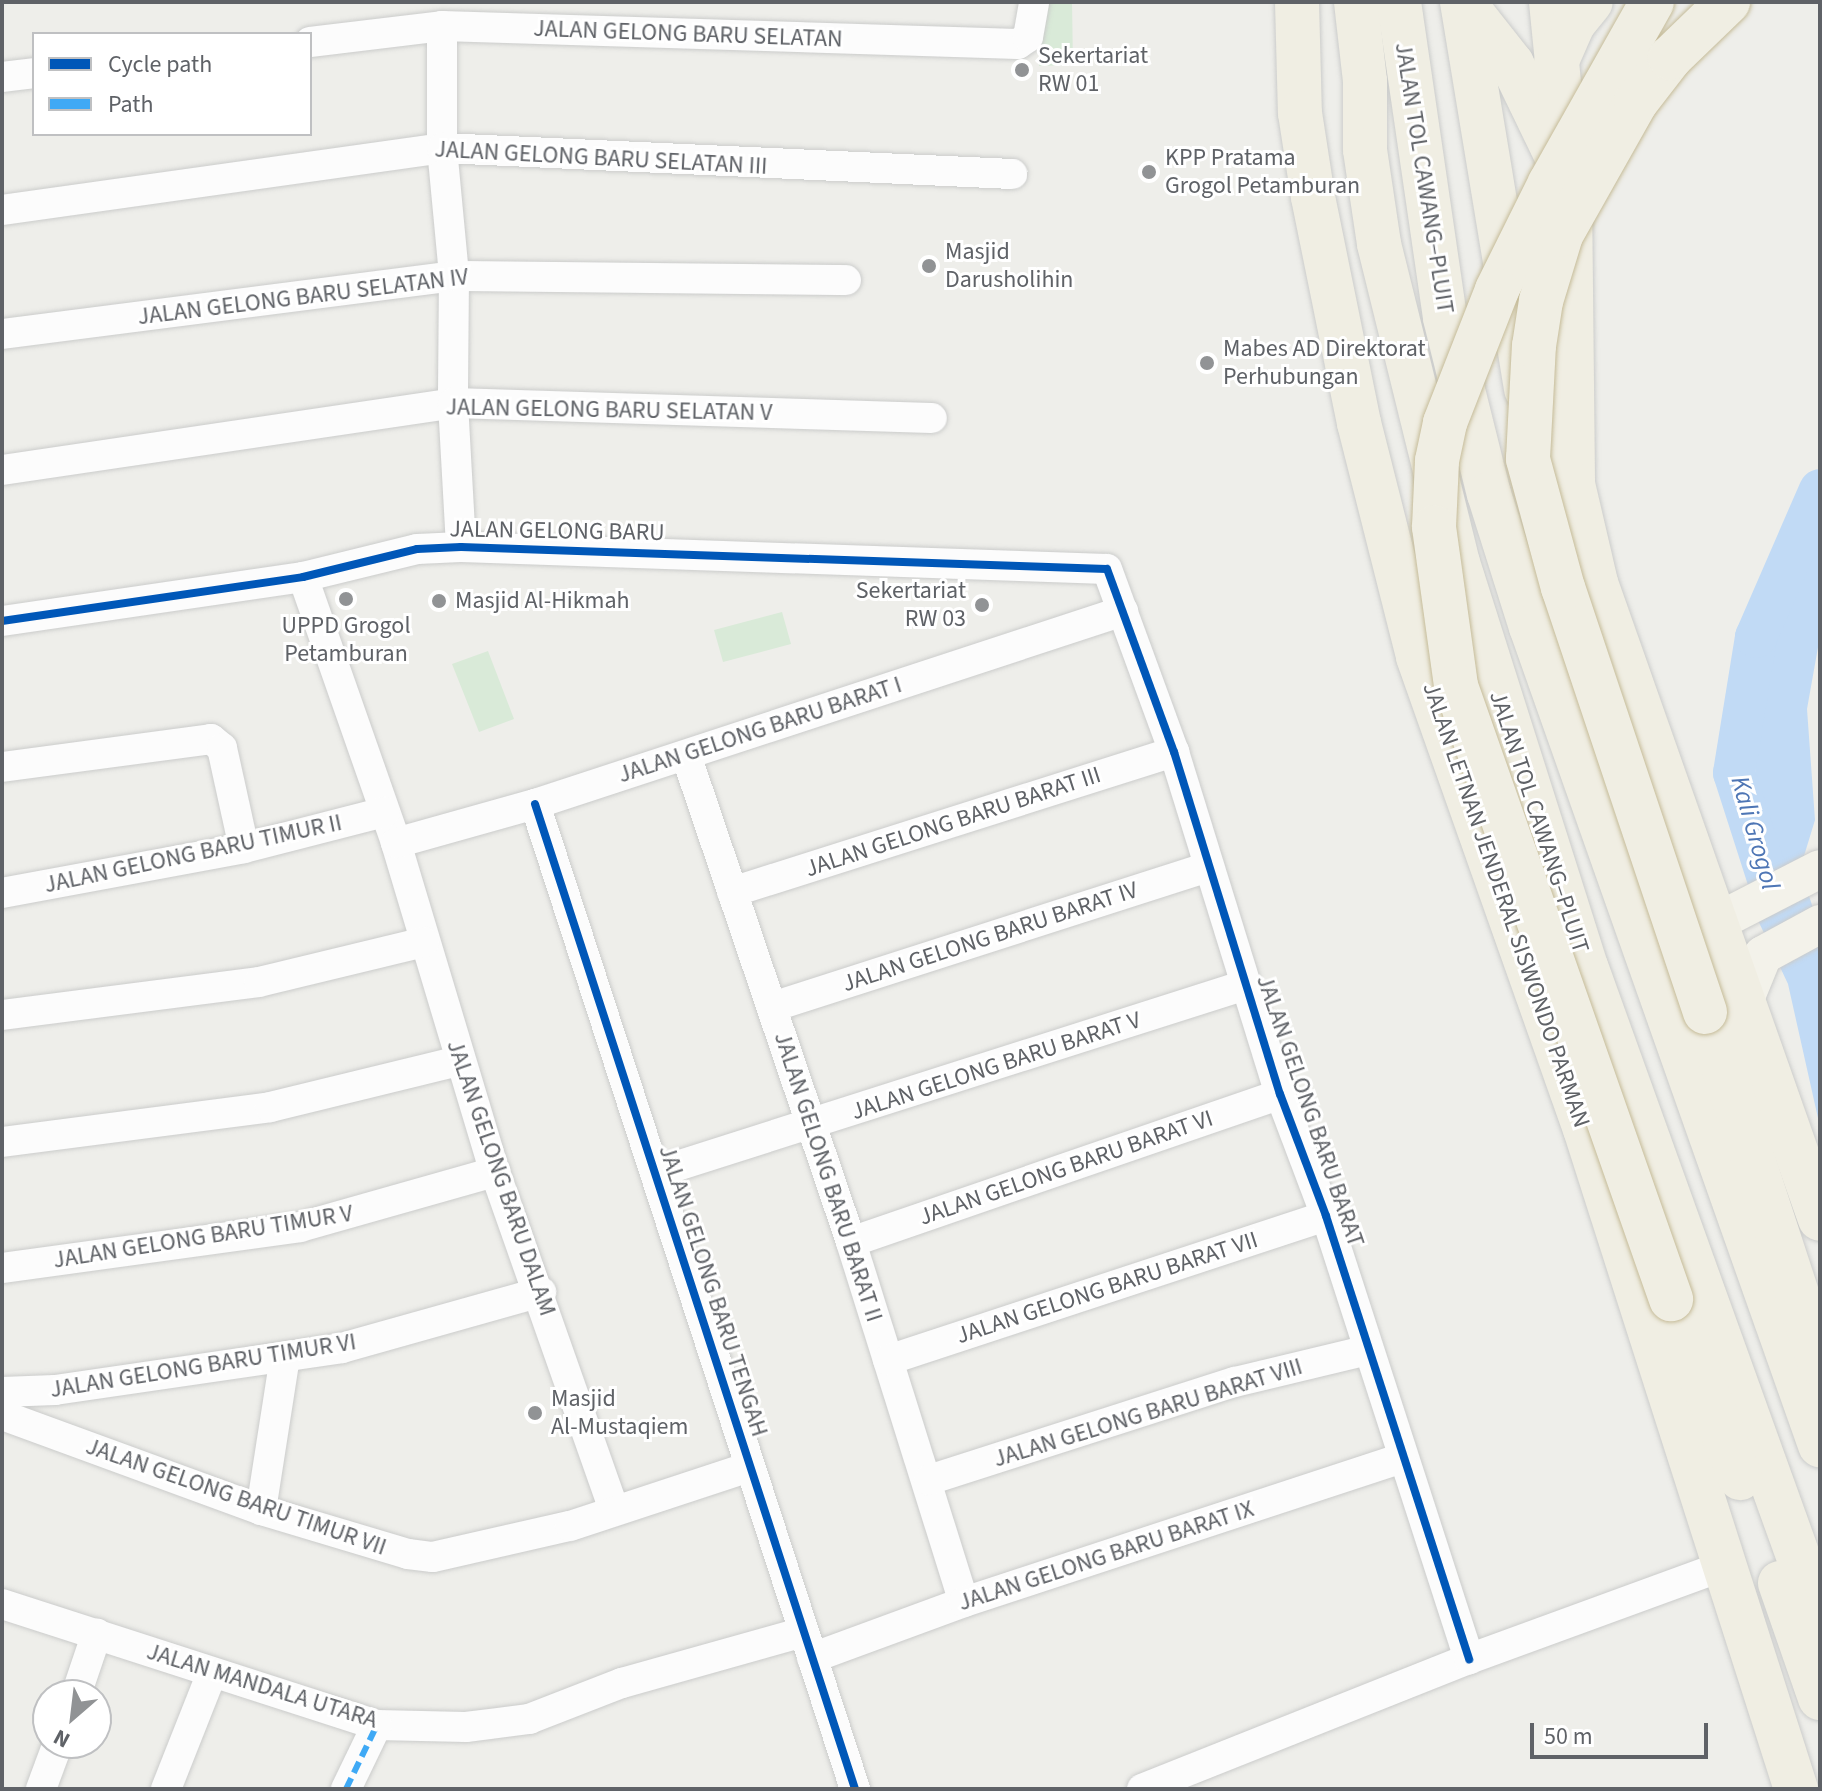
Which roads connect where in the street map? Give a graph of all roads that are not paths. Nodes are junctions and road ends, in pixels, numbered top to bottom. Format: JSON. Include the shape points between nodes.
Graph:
{"nodes":[{"id":1,"x":1034,"y":2,"type":"edge"},
{"id":2,"x":1285,"y":2,"type":"edge"},
{"id":3,"x":1331,"y":2,"type":"edge"},
{"id":4,"x":1356,"y":2,"type":"edge"},
{"id":5,"x":1399,"y":2,"type":"edge"},
{"id":6,"x":1462,"y":2,"type":"edge"},
{"id":7,"x":1551,"y":2,"type":"edge"},
{"id":8,"x":1591,"y":2,"type":"edge"},
{"id":9,"x":1652,"y":2,"type":"edge"},
{"id":10,"x":1668,"y":2,"type":"edge"},
{"id":11,"x":1728,"y":2,"type":"edge"},
{"id":12,"x":1298,"y":23,"type":"edge"},
{"id":13,"x":442,"y":26,"type":"junction"},
{"id":14,"x":312,"y":42,"type":"edge"},
{"id":15,"x":1556,"y":63,"type":"junction"},
{"id":16,"x":32,"y":73,"type":"edge"},
{"id":17,"x":2,"y":77,"type":"edge"},
{"id":18,"x":442,"y":148,"type":"junction"},
{"id":19,"x":1012,"y":174,"type":"dead end"},
{"id":20,"x":1569,"y":187,"type":"junction"},
{"id":21,"x":2,"y":210,"type":"edge"},
{"id":22,"x":454,"y":276,"type":"junction"},
{"id":23,"x":846,"y":280,"type":"dead end"},
{"id":24,"x":2,"y":334,"type":"edge"},
{"id":25,"x":1352,"y":378,"type":"junction"},
{"id":26,"x":453,"y":403,"type":"junction"},
{"id":27,"x":932,"y":418,"type":"dead end"},
{"id":28,"x":2,"y":470,"type":"edge"},
{"id":29,"x":461,"y":547,"type":"junction"},
{"id":30,"x":1113,"y":576,"type":"joint"},
{"id":31,"x":303,"y":577,"type":"junction"},
{"id":32,"x":1596,"y":583,"type":"junction"},
{"id":33,"x":1123,"y":611,"type":"junction"},
{"id":34,"x":2,"y":621,"type":"edge"},
{"id":35,"x":1174,"y":752,"type":"junction"},
{"id":36,"x":686,"y":755,"type":"junction"},
{"id":37,"x":2,"y":767,"type":"edge"},
{"id":38,"x":535,"y":804,"type":"junction"},
{"id":39,"x":384,"y":812,"type":"junction"},
{"id":40,"x":396,"y":843,"type":"junction"},
{"id":41,"x":244,"y":848,"type":"junction"},
{"id":42,"x":1208,"y":867,"type":"junction"},
{"id":43,"x":1819,"y":870,"type":"edge"},
{"id":44,"x":732,"y":892,"type":"junction"},
{"id":45,"x":2,"y":893,"type":"edge"},
{"id":46,"x":1723,"y":919,"type":"junction"},
{"id":47,"x":1820,"y":924,"type":"edge"},
{"id":48,"x":424,"y":942,"type":"junction"},
{"id":49,"x":1245,"y":985,"type":"junction"},
{"id":50,"x":772,"y":1007,"type":"junction"},
{"id":51,"x":1724,"y":1008,"type":"junction"},
{"id":52,"x":2,"y":1015,"type":"edge"},
{"id":53,"x":459,"y":1061,"type":"junction"},
{"id":54,"x":1280,"y":1094,"type":"junction"},
{"id":55,"x":811,"y":1127,"type":"junction"},
{"id":56,"x":2,"y":1142,"type":"edge"},
{"id":57,"x":495,"y":1172,"type":"junction"},
{"id":58,"x":655,"y":1173,"type":"junction"},
{"id":59,"x":1326,"y":1216,"type":"junction"},
{"id":60,"x":1820,"y":1219,"type":"edge"},
{"id":61,"x":851,"y":1242,"type":"junction"},
{"id":62,"x":2,"y":1268,"type":"edge"},
{"id":63,"x":541,"y":1292,"type":"junction"},
{"id":64,"x":1368,"y":1350,"type":"junction"},
{"id":65,"x":285,"y":1357,"type":"junction"},
{"id":66,"x":888,"y":1360,"type":"junction"},
{"id":67,"x":1820,"y":1364,"type":"edge"},
{"id":68,"x":2,"y":1392,"type":"edge"},
{"id":69,"x":2,"y":1415,"type":"edge"},
{"id":70,"x":1820,"y":1445,"type":"edge"},
{"id":71,"x":1401,"y":1458,"type":"junction"},
{"id":72,"x":749,"y":1467,"type":"junction"},
{"id":73,"x":929,"y":1480,"type":"junction"},
{"id":74,"x":261,"y":1510,"type":"junction"},
{"id":75,"x":614,"y":1510,"type":"junction"},
{"id":76,"x":1723,"y":1566,"type":"junction"},
{"id":77,"x":964,"y":1602,"type":"junction"},
{"id":78,"x":2,"y":1604,"type":"edge"},
{"id":79,"x":1820,"y":1617,"type":"edge"},
{"id":80,"x":97,"y":1633,"type":"junction"},
{"id":81,"x":807,"y":1645,"type":"junction"},
{"id":82,"x":1469,"y":1659,"type":"junction"},
{"id":83,"x":212,"y":1673,"type":"junction"},
{"id":84,"x":81,"y":1679,"type":"edge"},
{"id":85,"x":1820,"y":1698,"type":"edge"},
{"id":86,"x":377,"y":1725,"type":"junction"},
{"id":87,"x":52,"y":1759,"type":"edge"},
{"id":88,"x":41,"y":1789,"type":"edge"},
{"id":89,"x":166,"y":1789,"type":"edge"},
{"id":90,"x":346,"y":1789,"type":"edge"},
{"id":91,"x":855,"y":1789,"type":"edge"},
{"id":92,"x":1142,"y":1789,"type":"edge"},
{"id":93,"x":1796,"y":1789,"type":"edge"}],
"edges":[{"from":1,"to":13,"type":"street","name":"JALAN GELONG BARU SELATAN","via":[[1028,37],[1018,44]]},
{"from":2,"to":12,"type":"highway","name":"JALAN LETNAN JENDERAL SISWONDO PARMAN"},
{"from":3,"to":25,"type":"highway","via":[[1311,33],[1310,79],[1333,234],[1357,334]]},
{"from":4,"to":79,"type":"highway","name":"JALAN TOL CAWANG–PLUIT","bridge":true,"via":[[1365,81],[1365,150],[1405,360],[1458,563],[1587,969]]},
{"from":5,"to":70,"type":"highway","name":"JALAN TOL CAWANG–PLUIT","bridge":true,"via":[[1445,318],[1489,494],[1551,687]]},
{"from":6,"to":20,"type":"highway","via":[[1512,64]]},
{"from":6,"to":32,"type":"highway","via":[[1498,240],[1547,477]]},
{"from":7,"to":15,"type":"highway"},
{"from":8,"to":15,"type":"highway","via":[[1573,24]]},
{"from":9,"to":85,"type":"highway","bridge":true,"via":[[1497,290],[1445,423],[1434,527],[1456,686],[1671,1299]]},
{"from":10,"to":20,"type":"highway","via":[[1598,118]]},
{"from":11,"to":51,"type":"highway","bridge":true,"via":[[1670,58],[1636,102],[1561,235],[1538,316],[1528,446],[1563,588]]},
{"from":12,"to":25,"type":"highway","name":"JALAN LETNAN JENDERAL SISWONDO PARMAN","via":[[1300,113]]},
{"from":13,"to":14,"type":"street","name":"JALAN GELONG BARU SELATAN"},
{"from":13,"to":18,"type":"street"},
{"from":15,"to":20,"type":"highway"},
{"from":16,"to":17,"type":"street"},
{"from":18,"to":19,"type":"street","name":"JALAN GELONG BARU SELATAN III"},
{"from":18,"to":21,"type":"street","name":"JALAN GELONG BARU SELATAN III"},
{"from":18,"to":22,"type":"street"},
{"from":20,"to":32,"type":"highway","via":[[1569,446]]},
{"from":22,"to":23,"type":"street","name":"JALAN GELONG BARU SELATAN IV"},
{"from":22,"to":24,"type":"street","name":"JALAN GELONG BARU SELATAN IV"},
{"from":22,"to":26,"type":"street"},
{"from":25,"to":76,"type":"highway","name":"JALAN LETNAN JENDERAL SISWONDO PARMAN","via":[[1418,657],[1585,1129]]},
{"from":26,"to":27,"type":"street","name":"JALAN GELONG BARU SELATAN V"},
{"from":26,"to":28,"type":"street","name":"JALAN GELONG BARU SELATAN V"},
{"from":26,"to":29,"type":"street"},
{"from":29,"to":30,"type":"street","name":"JALAN GELONG BARU","via":[[1100,567]]},
{"from":29,"to":31,"type":"street","name":"JALAN GELONG BARU","via":[[417,549]]},
{"from":30,"to":33,"type":"street","name":"JALAN GELONG BARU BARAT"},
{"from":31,"to":34,"type":"street","name":"JALAN GELONG BARU"},
{"from":31,"to":39,"type":"street"},
{"from":32,"to":46,"type":"highway"},
{"from":33,"to":35,"type":"street","name":"JALAN GELONG BARU BARAT"},
{"from":33,"to":36,"type":"street","name":"JALAN GELONG BARU BARAT I"},
{"from":35,"to":42,"type":"street","name":"JALAN GELONG BARU BARAT"},
{"from":35,"to":44,"type":"street","name":"JALAN GELONG BARU BARAT III"},
{"from":36,"to":38,"type":"street","name":"JALAN GELONG BARU BARAT I"},
{"from":36,"to":44,"type":"street","name":"JALAN GELONG BARU BARAT II"},
{"from":37,"to":41,"type":"street","via":[[211,739],[222,748]]},
{"from":38,"to":40,"type":"street","name":"JALAN GELONG BARU BARAT I"},
{"from":38,"to":58,"type":"street","name":"JALAN GELONG BARU TENGAH"},
{"from":39,"to":40,"type":"street"},
{"from":39,"to":41,"type":"street","name":"JALAN GELONG BARU TIMUR II"},
{"from":40,"to":48,"type":"street","name":"JALAN GELONG BARU DALAM"},
{"from":41,"to":45,"type":"street","name":"JALAN GELONG BARU TIMUR II"},
{"from":42,"to":49,"type":"street","name":"JALAN GELONG BARU BARAT"},
{"from":42,"to":50,"type":"street","name":"JALAN GELONG BARU BARAT IV"},
{"from":43,"to":46,"type":"main road"},
{"from":44,"to":50,"type":"street","name":"JALAN GELONG BARU BARAT II"},
{"from":46,"to":51,"type":"highway"},
{"from":47,"to":51,"type":"main road","via":[[1763,955]]},
{"from":48,"to":52,"type":"street","via":[[259,982]]},
{"from":48,"to":53,"type":"street","name":"JALAN GELONG BARU DALAM"},
{"from":49,"to":54,"type":"street","name":"JALAN GELONG BARU BARAT"},
{"from":49,"to":55,"type":"street","name":"JALAN GELONG BARU BARAT V"},
{"from":50,"to":55,"type":"street","name":"JALAN GELONG BARU BARAT II"},
{"from":51,"to":60,"type":"highway"},
{"from":51,"to":67,"type":"highway"},
{"from":53,"to":56,"type":"street","via":[[270,1107]]},
{"from":53,"to":57,"type":"street","name":"JALAN GELONG BARU DALAM"},
{"from":54,"to":59,"type":"street","name":"JALAN GELONG BARU BARAT"},
{"from":54,"to":61,"type":"street","name":"JALAN GELONG BARU BARAT VI"},
{"from":55,"to":58,"type":"street","name":"JALAN GELONG BARU BARAT V"},
{"from":55,"to":61,"type":"street","name":"JALAN GELONG BARU BARAT II"},
{"from":57,"to":62,"type":"street","name":"JALAN GELONG BARU TIMUR V","via":[[300,1227]]},
{"from":57,"to":63,"type":"street","name":"JALAN GELONG BARU DALAM"},
{"from":58,"to":72,"type":"street","name":"JALAN GELONG BARU TENGAH"},
{"from":59,"to":64,"type":"street","name":"JALAN GELONG BARU BARAT"},
{"from":59,"to":66,"type":"street","name":"JALAN GELONG BARU BARAT VII"},
{"from":61,"to":66,"type":"street","name":"JALAN GELONG BARU BARAT II"},
{"from":63,"to":65,"type":"street","name":"JALAN GELONG BARU TIMUR VI","via":[[342,1348]]},
{"from":63,"to":75,"type":"street","name":"JALAN GELONG BARU DALAM"},
{"from":64,"to":71,"type":"street","name":"JALAN GELONG BARU BARAT"},
{"from":64,"to":73,"type":"street","name":"JALAN GELONG BARU BARAT VIII","via":[[1235,1382]]},
{"from":65,"to":68,"type":"street","name":"JALAN GELONG BARU TIMUR VI","via":[[55,1390]]},
{"from":65,"to":74,"type":"street"},
{"from":66,"to":73,"type":"street","name":"JALAN GELONG BARU BARAT II"},
{"from":69,"to":74,"type":"street","name":"JALAN GELONG BARU TIMUR VII"},
{"from":71,"to":77,"type":"street","name":"JALAN GELONG BARU BARAT IX"},
{"from":71,"to":82,"type":"street","name":"JALAN GELONG BARU BARAT"},
{"from":72,"to":75,"type":"street","name":"JALAN GELONG BARU TIMUR VII"},
{"from":72,"to":81,"type":"street","name":"JALAN GELONG BARU TENGAH"},
{"from":73,"to":77,"type":"street","name":"JALAN GELONG BARU BARAT II"},
{"from":74,"to":75,"type":"street","name":"JALAN GELONG BARU TIMUR VII","via":[[433,1557],[459,1555]]},
{"from":76,"to":82,"type":"street"},
{"from":76,"to":93,"type":"highway","name":"JALAN LETNAN JENDERAL SISWONDO PARMAN"},
{"from":77,"to":81,"type":"street","name":"JALAN GELONG BARU BARAT IX"},
{"from":78,"to":80,"type":"street","name":"JALAN MANDALA UTARA"},
{"from":80,"to":83,"type":"street","name":"JALAN MANDALA UTARA"},
{"from":80,"to":84,"type":"street"},
{"from":81,"to":86,"type":"street","name":"JALAN MANDALA UTARA","via":[[622,1683],[529,1719],[466,1727]]},
{"from":81,"to":91,"type":"street","name":"JALAN GELONG BARU TENGAH"},
{"from":82,"to":92,"type":"street"},
{"from":83,"to":86,"type":"street","name":"JALAN MANDALA UTARA"},
{"from":83,"to":89,"type":"street"},
{"from":86,"to":90,"type":"street"},
{"from":87,"to":88,"type":"street"}]}
